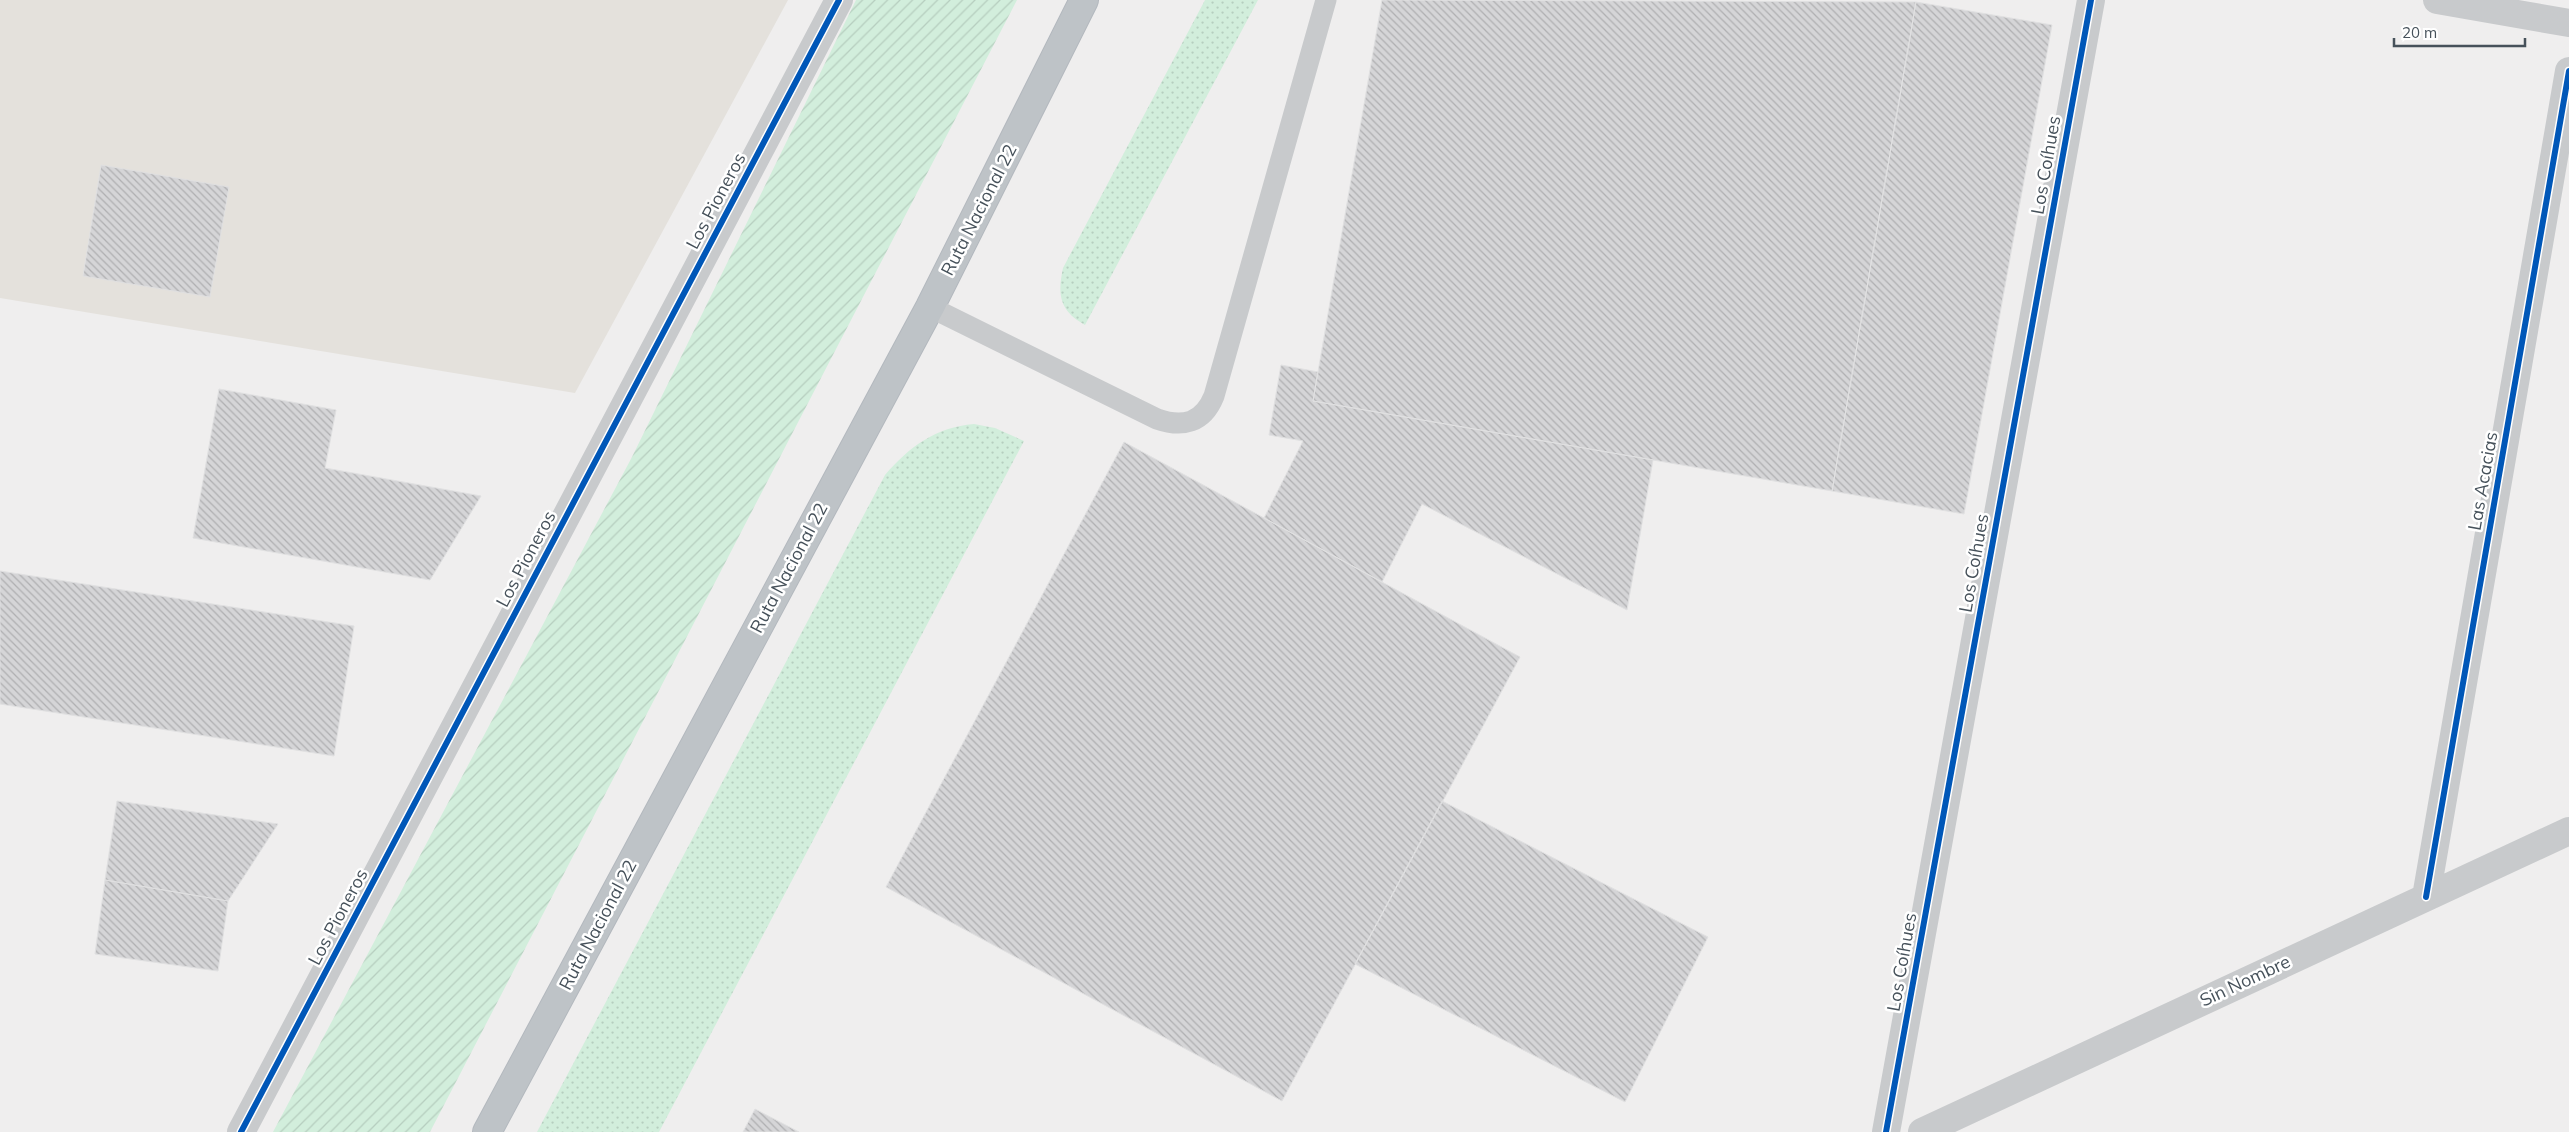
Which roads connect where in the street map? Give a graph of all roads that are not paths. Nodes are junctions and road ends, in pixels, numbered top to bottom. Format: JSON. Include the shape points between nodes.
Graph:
{"nodes":[{"id":1,"x":839,"y":0,"type":"edge"},
{"id":2,"x":1084,"y":0,"type":"edge"},
{"id":3,"x":1326,"y":0,"type":"edge"},
{"id":4,"x":2091,"y":0,"type":"edge"},
{"id":5,"x":2436,"y":0,"type":"edge"},
{"id":6,"x":2569,"y":23,"type":"edge"},
{"id":7,"x":2569,"y":70,"type":"edge"},
{"id":8,"x":930,"y":307,"type":"junction"},
{"id":9,"x":2569,"y":831,"type":"edge"},
{"id":10,"x":2426,"y":897,"type":"junction"},
{"id":11,"x":241,"y":1132,"type":"edge"},
{"id":12,"x":487,"y":1132,"type":"edge"},
{"id":13,"x":1886,"y":1132,"type":"edge"},
{"id":14,"x":1922,"y":1132,"type":"edge"}],
"edges":[{"from":1,"to":11,"type":"street","name":"Los Pioneros"},
{"from":2,"to":8,"type":"highway","name":"Ruta Nacional 22"},
{"from":3,"to":8,"type":"lane","via":[[1214,396],[1200,417],[1184,424],[1157,419]]},
{"from":4,"to":13,"type":"street","name":"Los Coíhues"},
{"from":5,"to":6,"type":"street"},
{"from":7,"to":10,"type":"street","name":"Las Acacias"},
{"from":8,"to":12,"type":"highway","name":"Ruta Nacional 22"},
{"from":9,"to":10,"type":"street","name":"Sin Nombre"},
{"from":10,"to":14,"type":"street","name":"Sin Nombre"}]}
